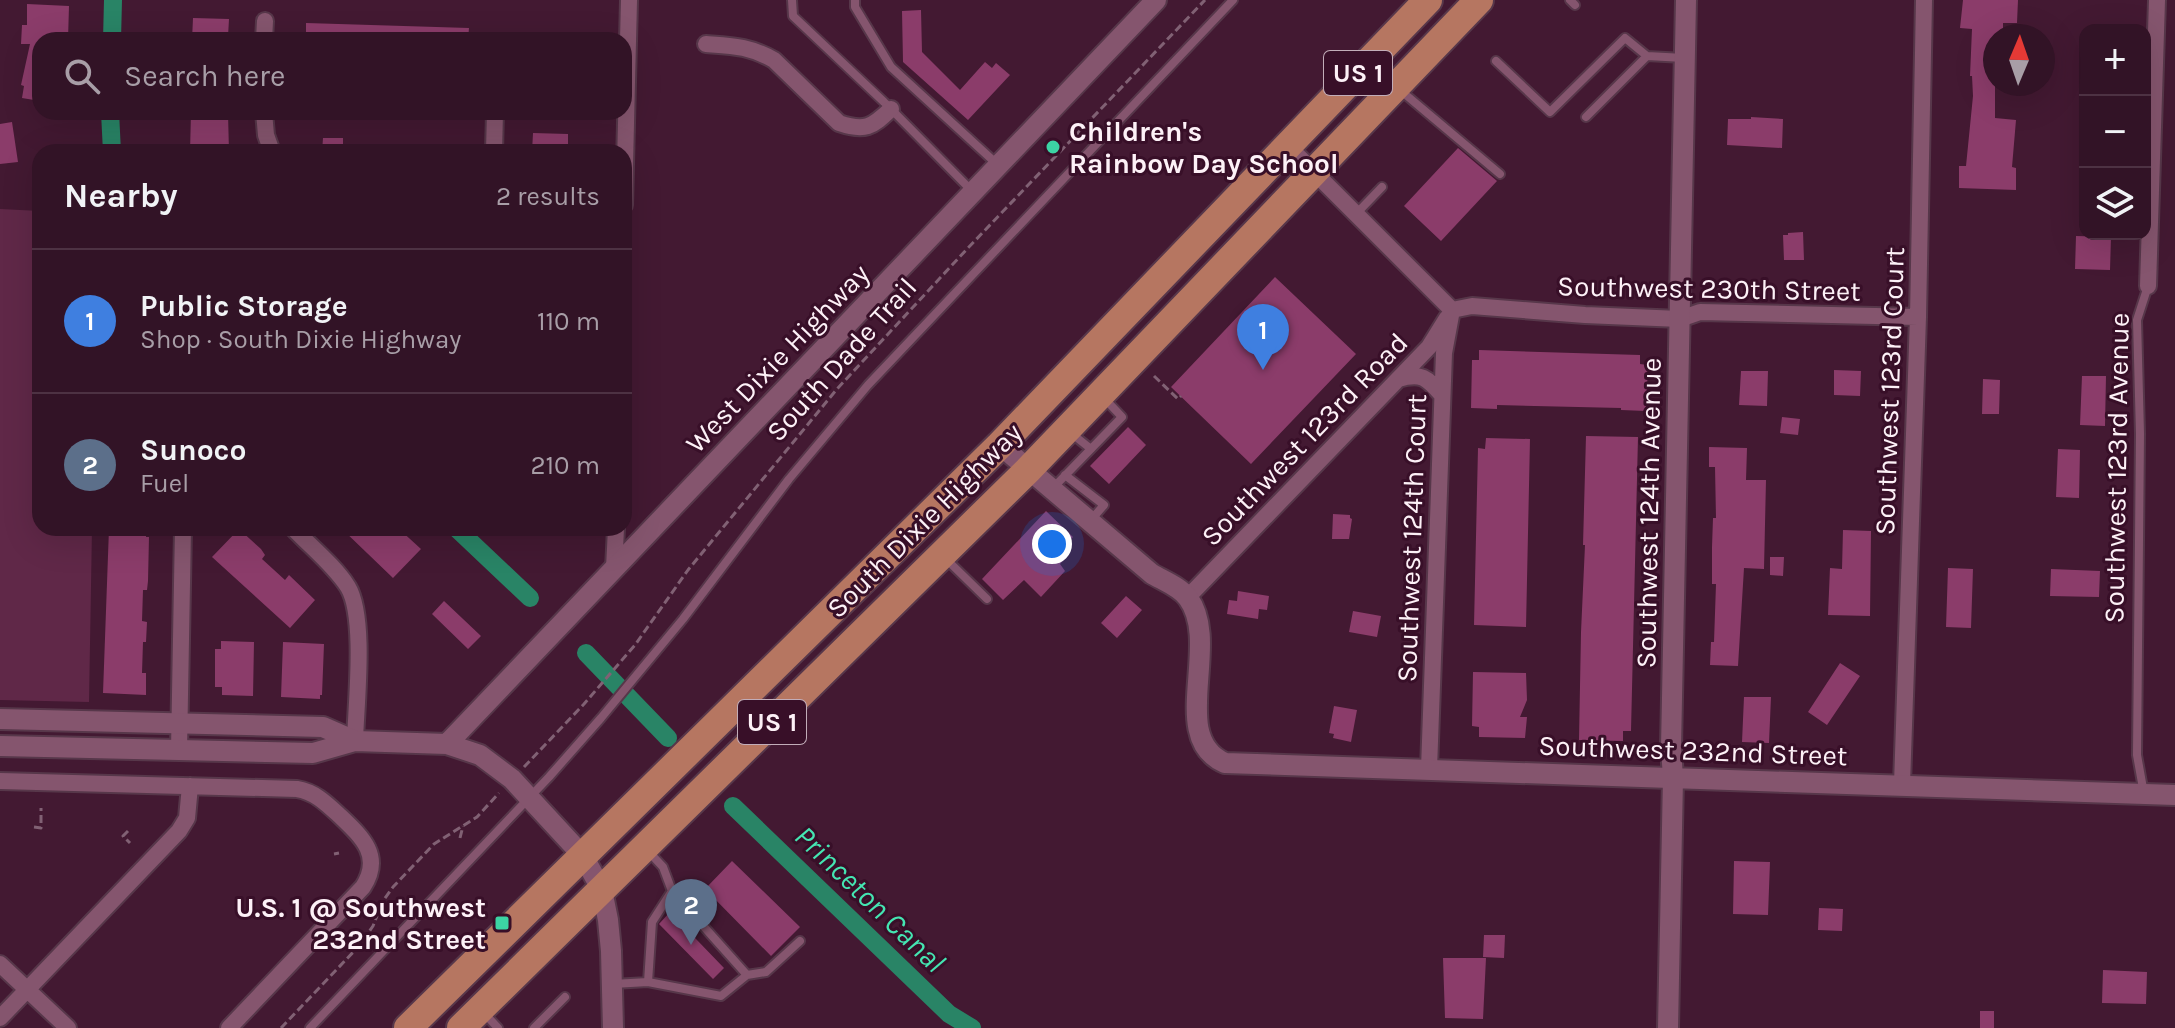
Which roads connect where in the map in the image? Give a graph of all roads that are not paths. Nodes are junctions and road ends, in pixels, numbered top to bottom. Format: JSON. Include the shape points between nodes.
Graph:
{"nodes":[{"id":1,"x":629,"y":0,"type":"edge"},
{"id":2,"x":792,"y":0,"type":"edge"},
{"id":3,"x":855,"y":0,"type":"edge"},
{"id":4,"x":1233,"y":0,"type":"edge"},
{"id":5,"x":1428,"y":0,"type":"edge"},
{"id":6,"x":1479,"y":0,"type":"edge"},
{"id":7,"x":1686,"y":0,"type":"edge"},
{"id":8,"x":1924,"y":0,"type":"edge"},
{"id":9,"x":2157,"y":0,"type":"edge"},
{"id":10,"x":1152,"y":4,"type":"edge"},
{"id":11,"x":265,"y":21,"type":"dead end"},
{"id":12,"x":264,"y":32,"type":"edge"},
{"id":13,"x":628,"y":32,"type":"edge"},
{"id":14,"x":706,"y":44,"type":"dead end"},
{"id":15,"x":1647,"y":56,"type":"junction"},
{"id":16,"x":1685,"y":58,"type":"junction"},
{"id":17,"x":1496,"y":61,"type":"dead end"},
{"id":18,"x":1397,"y":87,"type":"junction"},
{"id":19,"x":891,"y":109,"type":"junction"},
{"id":20,"x":1586,"y":117,"type":"dead end"},
{"id":21,"x":265,"y":120,"type":"edge"},
{"id":22,"x":495,"y":120,"type":"edge"},
{"id":23,"x":625,"y":120,"type":"edge"},
{"id":24,"x":269,"y":144,"type":"edge"},
{"id":25,"x":494,"y":144,"type":"edge"},
{"id":26,"x":625,"y":144,"type":"edge"},
{"id":27,"x":1289,"y":147,"type":"junction"},
{"id":28,"x":999,"y":166,"type":"junction"},
{"id":29,"x":1315,"y":173,"type":"junction"},
{"id":30,"x":1500,"y":174,"type":"dead end"},
{"id":31,"x":1382,"y":187,"type":"dead end"},
{"id":32,"x":974,"y":193,"type":"junction"},
{"id":33,"x":1356,"y":214,"type":"junction"},
{"id":34,"x":2148,"y":286,"type":"joint"},
{"id":35,"x":1452,"y":310,"type":"junction"},
{"id":36,"x":1918,"y":317,"type":"junction"},
{"id":37,"x":1680,"y":319,"type":"junction"},
{"id":38,"x":1398,"y":379,"type":"junction"},
{"id":39,"x":1442,"y":395,"type":"junction"},
{"id":40,"x":1101,"y":396,"type":"junction"},
{"id":41,"x":1068,"y":430,"type":"junction"},
{"id":42,"x":1000,"y":445,"type":"junction"},
{"id":43,"x":1091,"y":449,"type":"junction"},
{"id":44,"x":1028,"y":470,"type":"junction"},
{"id":45,"x":1058,"y":482,"type":"junction"},
{"id":46,"x":183,"y":536,"type":"edge"},
{"id":47,"x":301,"y":536,"type":"edge"},
{"id":48,"x":616,"y":536,"type":"edge"},
{"id":49,"x":942,"y":555,"type":"junction"},
{"id":50,"x":614,"y":569,"type":"junction"},
{"id":51,"x":1187,"y":598,"type":"junction"},
{"id":52,"x":987,"y":599,"type":"dead end"},
{"id":53,"x":776,"y":666,"type":"junction"},
{"id":54,"x":0,"y":719,"type":"edge"},
{"id":55,"x":179,"y":723,"type":"junction"},
{"id":56,"x":355,"y":741,"type":"junction"},
{"id":57,"x":447,"y":744,"type":"junction"},
{"id":58,"x":0,"y":746,"type":"edge"},
{"id":59,"x":179,"y":750,"type":"junction"},
{"id":60,"x":1429,"y":769,"type":"junction"},
{"id":61,"x":1673,"y":778,"type":"junction"},
{"id":62,"x":0,"y":781,"type":"edge"},
{"id":63,"x":1902,"y":784,"type":"junction"},
{"id":64,"x":190,"y":786,"type":"junction"},
{"id":65,"x":2144,"y":794,"type":"junction"},
{"id":66,"x":2175,"y":795,"type":"edge"},
{"id":67,"x":529,"y":797,"type":"junction"},
{"id":68,"x":644,"y":848,"type":"junction"},
{"id":69,"x":583,"y":856,"type":"junction"},
{"id":70,"x":602,"y":890,"type":"junction"},
{"id":71,"x":672,"y":891,"type":"junction"},
{"id":72,"x":800,"y":941,"type":"dead end"},
{"id":73,"x":0,"y":964,"type":"edge"},
{"id":74,"x":747,"y":975,"type":"junction"},
{"id":75,"x":648,"y":982,"type":"junction"},
{"id":76,"x":612,"y":984,"type":"junction"},
{"id":77,"x":28,"y":989,"type":"junction"},
{"id":78,"x":565,"y":997,"type":"dead end"},
{"id":79,"x":0,"y":1018,"type":"edge"},
{"id":80,"x":479,"y":1022,"type":"edge"},
{"id":81,"x":68,"y":1028,"type":"edge"},
{"id":82,"x":229,"y":1028,"type":"edge"},
{"id":83,"x":310,"y":1028,"type":"edge"},
{"id":84,"x":408,"y":1028,"type":"edge"},
{"id":85,"x":436,"y":1028,"type":"edge"},
{"id":86,"x":534,"y":1028,"type":"edge"},
{"id":87,"x":613,"y":1028,"type":"edge"},
{"id":88,"x":1668,"y":1028,"type":"edge"}],
"edges":[{"from":1,"to":13,"type":"street"},
{"from":2,"to":19,"type":"lane","via":[[793,16]]},
{"from":3,"to":28,"type":"lane","via":[[891,67]]},
{"from":4,"to":67,"type":"lane","via":[[851,404],[651,659]]},
{"from":5,"to":27,"type":"highway","name":"South Dixie Highway","number":"US 1"},
{"from":6,"to":18,"type":"highway","name":"South Dixie Highway","number":"US 1"},
{"from":7,"to":16,"type":"street","name":"Southwest 124th Avenue"},
{"from":8,"to":36,"type":"street","name":"Southwest 123rd Court"},
{"from":9,"to":34,"type":"street","name":"Southwest 123rd Avenue"},
{"from":10,"to":28,"type":"street","name":"West Dixie Highway"},
{"from":11,"to":12,"type":"street"},
{"from":14,"to":19,"type":"street","via":[[746,47],[774,60],[839,123],[853,128],[876,123]]},
{"from":15,"to":16,"type":"lane"},
{"from":15,"to":17,"type":"lane","via":[[1625,38],[1550,112]]},
{"from":15,"to":20,"type":"lane"},
{"from":16,"to":37,"type":"street","name":"Southwest 124th Avenue"},
{"from":18,"to":29,"type":"highway","name":"South Dixie Highway","number":"US 1"},
{"from":18,"to":30,"type":"lane","via":[[1438,128]]},
{"from":19,"to":32,"type":"lane"},
{"from":21,"to":24,"type":"street"},
{"from":22,"to":25,"type":"street"},
{"from":23,"to":26,"type":"street"},
{"from":27,"to":29,"type":"street"},
{"from":27,"to":42,"type":"highway","name":"South Dixie Highway","number":"US 1"},
{"from":28,"to":32,"type":"street","name":"West Dixie Highway"},
{"from":29,"to":33,"type":"street"},
{"from":29,"to":40,"type":"highway","name":"South Dixie Highway","number":"US 1"},
{"from":31,"to":33,"type":"lane"},
{"from":32,"to":50,"type":"street","name":"West Dixie Highway"},
{"from":33,"to":35,"type":"street"},
{"from":34,"to":65,"type":"lane","name":"Southwest 123rd Avenue","via":[[2137,320],[2137,755]]},
{"from":35,"to":37,"type":"street","name":"Southwest 230th Street","via":[[1472,306]]},
{"from":35,"to":38,"type":"street","name":"Southwest 123rd Road","via":[[1429,347]]},
{"from":35,"to":39,"type":"street","name":"Southwest 124th Court"},
{"from":36,"to":37,"type":"street","name":"Southwest 230th Street","via":[[1700,312]]},
{"from":36,"to":63,"type":"street","name":"Southwest 123rd Court"},
{"from":37,"to":61,"type":"street","name":"Southwest 124th Avenue"},
{"from":38,"to":39,"type":"street","via":[[1421,376]]},
{"from":38,"to":51,"type":"street","name":"Southwest 123rd Road"},
{"from":39,"to":60,"type":"street","name":"Southwest 124th Court"},
{"from":40,"to":41,"type":"highway","name":"South Dixie Highway","number":"US 1"},
{"from":40,"to":43,"type":"lane","via":[[1122,417]]},
{"from":41,"to":43,"type":"lane"},
{"from":41,"to":44,"type":"highway","name":"South Dixie Highway","number":"US 1"},
{"from":42,"to":44,"type":"street"},
{"from":42,"to":53,"type":"highway","name":"South Dixie Highway","number":"US 1"},
{"from":43,"to":45,"type":"lane"},
{"from":44,"to":45,"type":"street"},
{"from":44,"to":49,"type":"highway","name":"South Dixie Highway","number":"US 1"},
{"from":45,"to":51,"type":"street","via":[[1090,522]]},
{"from":46,"to":55,"type":"street"},
{"from":47,"to":56,"type":"street","via":[[341,578],[356,608]]},
{"from":48,"to":50,"type":"street"},
{"from":49,"to":52,"type":"lane"},
{"from":49,"to":68,"type":"highway","name":"South Dixie Highway","number":"US 1"},
{"from":50,"to":57,"type":"street","name":"West Dixie Highway"},
{"from":51,"to":60,"type":"street","name":"Southwest 232nd Street","via":[[1200,641],[1198,724],[1211,756],[1233,765]]},
{"from":53,"to":69,"type":"highway","name":"South Dixie Highway","number":"US 1"},
{"from":53,"to":70,"type":"highway","via":[[758,715],[611,856],[603,869]]},
{"from":54,"to":55,"type":"street"},
{"from":55,"to":56,"type":"street","via":[[323,727]]},
{"from":55,"to":59,"type":"street"},
{"from":56,"to":57,"type":"street"},
{"from":56,"to":59,"type":"street","via":[[313,753]]},
{"from":57,"to":67,"type":"street","via":[[487,759]]},
{"from":58,"to":59,"type":"street"},
{"from":60,"to":61,"type":"street","name":"Southwest 232nd Street"},
{"from":61,"to":63,"type":"street","name":"Southwest 232nd Street"},
{"from":61,"to":88,"type":"street","name":"Southwest 124th Avenue"},
{"from":62,"to":64,"type":"street"},
{"from":63,"to":65,"type":"street","name":"Southwest 232nd Street"},
{"from":64,"to":77,"type":"street","via":[[187,818],[179,831]]},
{"from":64,"to":82,"type":"street","via":[[310,792],[357,831],[371,859],[363,887]]},
{"from":65,"to":66,"type":"street","name":"Southwest 232nd Street"},
{"from":67,"to":69,"type":"street"},
{"from":67,"to":83,"type":"lane"},
{"from":68,"to":70,"type":"highway","name":"South Dixie Highway","number":"US 1"},
{"from":68,"to":71,"type":"lane","via":[[663,867]]},
{"from":69,"to":70,"type":"street"},
{"from":69,"to":84,"type":"highway","name":"South Dixie Highway","number":"US 1"},
{"from":69,"to":85,"type":"highway","via":[[586,877],[559,912]]},
{"from":70,"to":76,"type":"street"},
{"from":70,"to":80,"type":"highway","name":"South Dixie Highway","number":"US 1"},
{"from":71,"to":74,"type":"lane"},
{"from":71,"to":75,"type":"lane","via":[[652,922]]},
{"from":72,"to":74,"type":"lane","via":[[766,972]]},
{"from":73,"to":77,"type":"street"},
{"from":74,"to":75,"type":"lane","via":[[721,996]]},
{"from":75,"to":76,"type":"lane"},
{"from":76,"to":87,"type":"street"},
{"from":77,"to":79,"type":"street"},
{"from":77,"to":81,"type":"street"},
{"from":78,"to":86,"type":"lane"}]}
